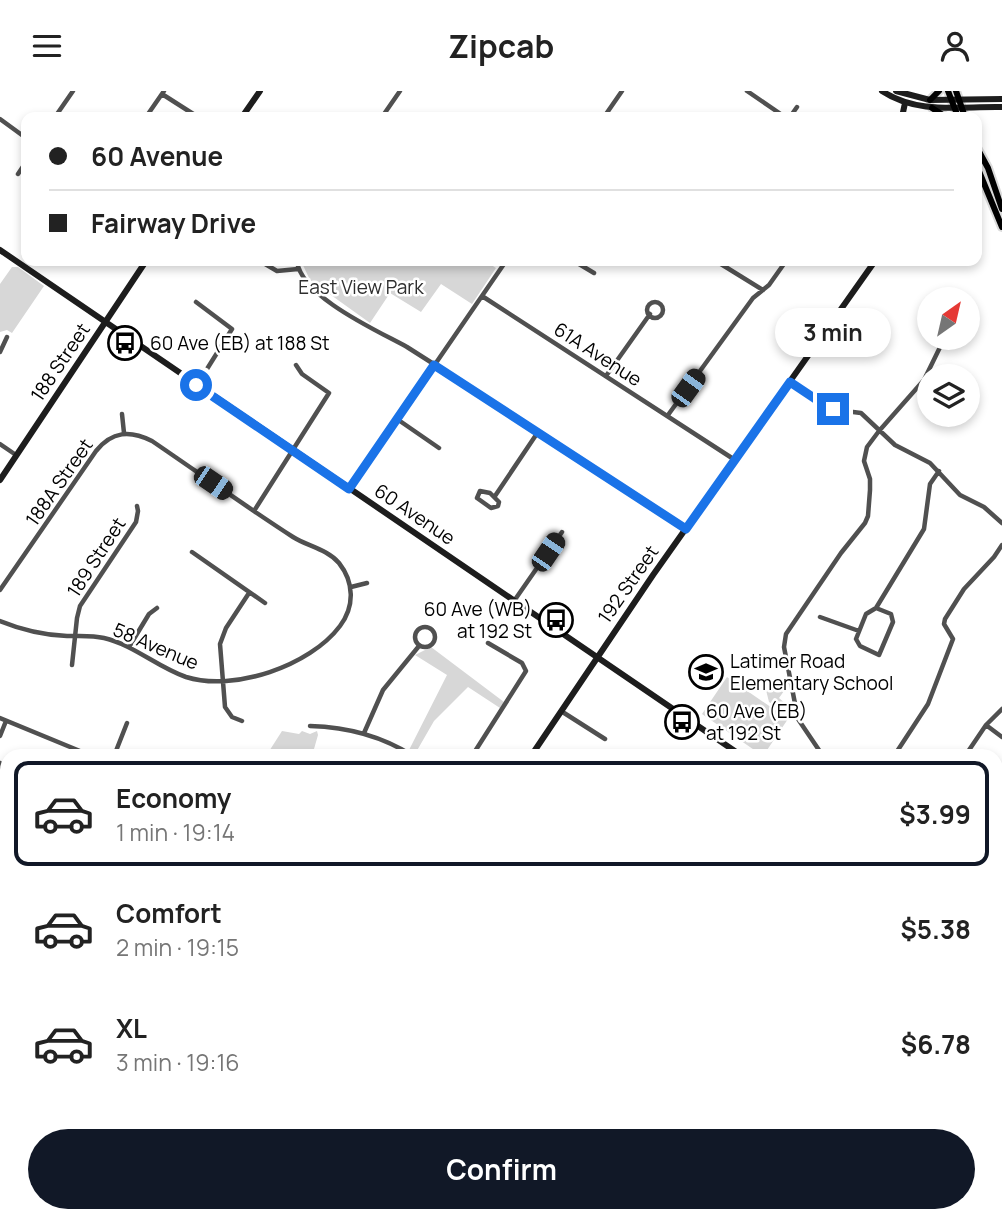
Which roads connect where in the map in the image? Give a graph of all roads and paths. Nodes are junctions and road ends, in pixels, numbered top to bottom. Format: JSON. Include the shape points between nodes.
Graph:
{"nodes":[{"id":1,"x":73,"y":91,"type":"edge"},
{"id":2,"x":260,"y":91,"type":"edge"},
{"id":3,"x":400,"y":91,"type":"edge"},
{"id":4,"x":622,"y":91,"type":"edge"},
{"id":5,"x":747,"y":91,"type":"edge"},
{"id":6,"x":882,"y":91,"type":"edge"},
{"id":7,"x":896,"y":91,"type":"edge"},
{"id":8,"x":939,"y":91,"type":"edge"},
{"id":9,"x":948,"y":91,"type":"edge"},
{"id":10,"x":956,"y":91,"type":"edge"},
{"id":11,"x":163,"y":93,"type":"edge"},
{"id":12,"x":1002,"y":99,"type":"edge"},
{"id":13,"x":930,"y":100,"type":"junction"},
{"id":14,"x":905,"y":103,"type":"junction"},
{"id":15,"x":957,"y":104,"type":"junction"},
{"id":16,"x":797,"y":107,"type":"dead end"},
{"id":17,"x":1002,"y":107,"type":"edge"},
{"id":18,"x":932,"y":108,"type":"junction"},
{"id":19,"x":58,"y":112,"type":"edge"},
{"id":20,"x":150,"y":112,"type":"edge"},
{"id":21,"x":191,"y":112,"type":"edge"},
{"id":22,"x":245,"y":112,"type":"edge"},
{"id":23,"x":385,"y":112,"type":"edge"},
{"id":24,"x":607,"y":112,"type":"edge"},
{"id":25,"x":780,"y":112,"type":"edge"},
{"id":26,"x":792,"y":112,"type":"edge"},
{"id":27,"x":903,"y":112,"type":"edge"},
{"id":28,"x":938,"y":112,"type":"edge"},
{"id":29,"x":958,"y":112,"type":"edge"},
{"id":30,"x":962,"y":112,"type":"edge"},
{"id":31,"x":0,"y":119,"type":"edge"},
{"id":32,"x":21,"y":134,"type":"edge"},
{"id":33,"x":982,"y":159,"type":"edge"},
{"id":34,"x":21,"y":170,"type":"edge"},
{"id":35,"x":18,"y":174,"type":"dead end"},
{"id":36,"x":982,"y":179,"type":"edge"},
{"id":37,"x":1002,"y":209,"type":"edge"},
{"id":38,"x":1002,"y":227,"type":"edge"},
{"id":39,"x":0,"y":250,"type":"edge"},
{"id":40,"x":21,"y":264,"type":"edge"},
{"id":41,"x":24,"y":266,"type":"edge"},
{"id":42,"x":143,"y":266,"type":"edge"},
{"id":43,"x":268,"y":266,"type":"edge"},
{"id":44,"x":298,"y":266,"type":"edge"},
{"id":45,"x":503,"y":266,"type":"edge"},
{"id":46,"x":582,"y":266,"type":"edge"},
{"id":47,"x":724,"y":266,"type":"edge"},
{"id":48,"x":782,"y":266,"type":"edge"},
{"id":49,"x":871,"y":266,"type":"edge"},
{"id":50,"x":298,"y":269,"type":"junction"},
{"id":51,"x":594,"y":273,"type":"dead end"},
{"id":52,"x":763,"y":290,"type":"junction"},
{"id":53,"x":482,"y":296,"type":"junction"},
{"id":54,"x":196,"y":302,"type":"dead end"},
{"id":55,"x":650,"y":314,"type":"dead end"},
{"id":56,"x":106,"y":322,"type":"junction"},
{"id":57,"x":7,"y":337,"type":"dead end"},
{"id":58,"x":938,"y":350,"type":"edge"},
{"id":59,"x":0,"y":352,"type":"edge"},
{"id":60,"x":296,"y":365,"type":"dead end"},
{"id":61,"x":434,"y":365,"type":"junction"},
{"id":62,"x":606,"y":376,"type":"junction"},
{"id":63,"x":790,"y":382,"type":"junction"},
{"id":64,"x":196,"y":385,"type":"junction"},
{"id":65,"x":122,"y":414,"type":"dead end"},
{"id":66,"x":668,"y":415,"type":"junction"},
{"id":67,"x":397,"y":419,"type":"junction"},
{"id":68,"x":879,"y":431,"type":"junction"},
{"id":69,"x":538,"y":432,"type":"junction"},
{"id":70,"x":124,"y":433,"type":"junction"},
{"id":71,"x":0,"y":444,"type":"edge"},
{"id":72,"x":439,"y":448,"type":"dead end"},
{"id":73,"x":293,"y":450,"type":"junction"},
{"id":74,"x":16,"y":455,"type":"junction"},
{"id":75,"x":735,"y":460,"type":"junction"},
{"id":76,"x":939,"y":471,"type":"junction"},
{"id":77,"x":0,"y":479,"type":"edge"},
{"id":78,"x":349,"y":489,"type":"junction"},
{"id":79,"x":495,"y":496,"type":"junction"},
{"id":80,"x":137,"y":506,"type":"dead end"},
{"id":81,"x":254,"y":511,"type":"junction"},
{"id":82,"x":1002,"y":523,"type":"edge"},
{"id":83,"x":686,"y":529,"type":"junction"},
{"id":84,"x":562,"y":532,"type":"dead end"},
{"id":85,"x":1002,"y":545,"type":"edge"},
{"id":86,"x":192,"y":552,"type":"dead end"},
{"id":87,"x":367,"y":583,"type":"dead end"},
{"id":88,"x":351,"y":587,"type":"junction"},
{"id":89,"x":0,"y":590,"type":"edge"},
{"id":90,"x":249,"y":593,"type":"junction"},
{"id":91,"x":514,"y":601,"type":"junction"},
{"id":92,"x":265,"y":603,"type":"dead end"},
{"id":93,"x":157,"y":608,"type":"dead end"},
{"id":94,"x":876,"y":608,"type":"junction"},
{"id":95,"x":820,"y":617,"type":"dead end"},
{"id":96,"x":0,"y":621,"type":"edge"},
{"id":97,"x":859,"y":631,"type":"junction"},
{"id":98,"x":75,"y":636,"type":"junction"},
{"id":99,"x":488,"y":643,"type":"dead end"},
{"id":100,"x":419,"y":646,"type":"junction"},
{"id":101,"x":129,"y":647,"type":"junction"},
{"id":102,"x":597,"y":656,"type":"junction"},
{"id":103,"x":72,"y":665,"type":"dead end"},
{"id":104,"x":222,"y":680,"type":"junction"},
{"id":105,"x":1002,"y":709,"type":"edge"},
{"id":106,"x":561,"y":711,"type":"junction"},
{"id":107,"x":0,"y":718,"type":"edge"},
{"id":108,"x":6,"y":721,"type":"junction"},
{"id":109,"x":242,"y":721,"type":"dead end"},
{"id":110,"x":127,"y":723,"type":"dead end"},
{"id":111,"x":986,"y":725,"type":"junction"},
{"id":112,"x":310,"y":726,"type":"dead end"},
{"id":113,"x":363,"y":733,"type":"junction"},
{"id":114,"x":0,"y":736,"type":"edge"},
{"id":115,"x":1002,"y":737,"type":"edge"},
{"id":116,"x":605,"y":739,"type":"dead end"},
{"id":117,"x":75,"y":749,"type":"edge"},
{"id":118,"x":117,"y":749,"type":"edge"},
{"id":119,"x":401,"y":749,"type":"edge"},
{"id":120,"x":477,"y":749,"type":"edge"},
{"id":121,"x":536,"y":749,"type":"edge"},
{"id":122,"x":732,"y":749,"type":"edge"},
{"id":123,"x":817,"y":749,"type":"edge"},
{"id":124,"x":899,"y":749,"type":"edge"},
{"id":125,"x":970,"y":749,"type":"edge"}],
"edges":[{"from":1,"to":19,"type":"street"},
{"from":2,"to":22,"type":"street"},
{"from":3,"to":23,"type":"street"},
{"from":4,"to":24,"type":"street"},
{"from":5,"to":25,"type":"street"},
{"from":6,"to":14,"type":"street"},
{"from":7,"to":13,"type":"street"},
{"from":8,"to":13,"type":"main road"},
{"from":9,"to":15,"type":"main road"},
{"from":10,"to":15,"type":"main road"},
{"from":11,"to":20,"type":"street"},
{"from":11,"to":21,"type":"street"},
{"from":12,"to":15,"type":"street"},
{"from":13,"to":15,"type":"street"},
{"from":14,"to":18,"type":"street"},
{"from":14,"to":27,"type":"street"},
{"from":15,"to":17,"type":"street"},
{"from":15,"to":18,"type":"street"},
{"from":15,"to":29,"type":"main road"},
{"from":15,"to":30,"type":"main road"},
{"from":16,"to":26,"type":"street"},
{"from":18,"to":28,"type":"main road"},
{"from":31,"to":32,"type":"street"},
{"from":33,"to":37,"type":"main road"},
{"from":34,"to":35,"type":"street"},
{"from":36,"to":38,"type":"main road"},
{"from":39,"to":40,"type":"street","name":"60 Avenue"},
{"from":41,"to":56,"type":"street","name":"60 Avenue"},
{"from":42,"to":56,"type":"street","name":"188 Street"},
{"from":43,"to":50,"type":"street","via":[[277,271]]},
{"from":44,"to":50,"type":"street"},
{"from":45,"to":53,"type":"street"},
{"from":46,"to":51,"type":"street"},
{"from":47,"to":52,"type":"street"},
{"from":48,"to":52,"type":"street"},
{"from":49,"to":63,"type":"street","name":"192 Street"},
{"from":50,"to":61,"type":"street","via":[[328,300]]},
{"from":52,"to":66,"type":"street"},
{"from":53,"to":61,"type":"street"},
{"from":53,"to":62,"type":"street","name":"61A Avenue"},
{"from":54,"to":64,"type":"street","via":[[232,329]]},
{"from":55,"to":62,"type":"street"},
{"from":56,"to":64,"type":"street","name":"60 Avenue"},
{"from":56,"to":74,"type":"street","name":"188 Street"},
{"from":57,"to":59,"type":"street"},
{"from":58,"to":68,"type":"street","via":[[924,380]]},
{"from":60,"to":73,"type":"street","via":[[329,393]]},
{"from":61,"to":67,"type":"street"},
{"from":61,"to":69,"type":"street"},
{"from":62,"to":66,"type":"street","name":"61A Avenue"},
{"from":63,"to":68,"type":"street","via":[[829,408],[861,413]]},
{"from":63,"to":75,"type":"street","name":"192 Street"},
{"from":64,"to":73,"type":"street","name":"60 Avenue"},
{"from":65,"to":70,"type":"street"},
{"from":66,"to":75,"type":"street","name":"61A Avenue"},
{"from":67,"to":72,"type":"street"},
{"from":67,"to":78,"type":"street"},
{"from":68,"to":76,"type":"street"},
{"from":68,"to":123,"type":"street","via":[[867,447],[864,461],[870,479],[868,516],[784,641],[798,719]]},
{"from":69,"to":79,"type":"street"},
{"from":69,"to":83,"type":"street"},
{"from":70,"to":81,"type":"street","via":[[152,441]]},
{"from":70,"to":89,"type":"street","name":"188A Street","via":[[111,437],[96,451]]},
{"from":71,"to":74,"type":"street"},
{"from":73,"to":78,"type":"street","name":"60 Avenue"},
{"from":73,"to":81,"type":"street"},
{"from":74,"to":77,"type":"street","name":"188 Street"},
{"from":75,"to":83,"type":"street","name":"192 Street"},
{"from":76,"to":82,"type":"street","via":[[960,495]]},
{"from":76,"to":94,"type":"street","via":[[930,484],[924,529]]},
{"from":78,"to":91,"type":"street","name":"60 Avenue"},
{"from":79,"to":79,"type":"street","via":[[484,491],[477,494],[491,508],[498,506]]},
{"from":80,"to":98,"type":"street","name":"189 Street","via":[[136,522],[80,606]]},
{"from":81,"to":88,"type":"street","via":[[335,559]]},
{"from":83,"to":102,"type":"street","name":"192 Street"},
{"from":84,"to":91,"type":"street"},
{"from":85,"to":124,"type":"street","via":[[945,619],[953,639],[928,704]]},
{"from":86,"to":90,"type":"street"},
{"from":87,"to":88,"type":"street"},
{"from":88,"to":104,"type":"street","name":"58 Avenue","via":[[349,611],[331,637],[295,663],[262,675]]},
{"from":90,"to":92,"type":"street"},
{"from":90,"to":104,"type":"street","via":[[221,638]]},
{"from":91,"to":102,"type":"street","name":"60 Avenue"},
{"from":93,"to":101,"type":"street"},
{"from":94,"to":97,"type":"street","via":[[866,614]]},
{"from":94,"to":97,"type":"street","via":[[891,614],[893,622],[879,655],[860,646],[856,639]]},
{"from":95,"to":97,"type":"street"},
{"from":96,"to":98,"type":"street","name":"58 Avenue","via":[[40,633]]},
{"from":98,"to":101,"type":"street","name":"58 Avenue","via":[[106,638]]},
{"from":98,"to":103,"type":"street","name":"189 Street"},
{"from":99,"to":120,"type":"street","via":[[526,667],[526,674]]},
{"from":100,"to":100,"type":"street","via":[[432,644],[430,629],[418,630]]},
{"from":100,"to":113,"type":"street","via":[[383,690]]},
{"from":101,"to":104,"type":"street","name":"58 Avenue","via":[[185,677]]},
{"from":102,"to":106,"type":"street","name":"192 Street"},
{"from":102,"to":122,"type":"street","name":"60 Avenue"},
{"from":104,"to":109,"type":"street","via":[[225,707]]},
{"from":105,"to":111,"type":"street"},
{"from":106,"to":116,"type":"street"},
{"from":106,"to":121,"type":"street","name":"192 Street"},
{"from":107,"to":108,"type":"street"},
{"from":108,"to":114,"type":"street"},
{"from":108,"to":117,"type":"street"},
{"from":110,"to":118,"type":"street"},
{"from":111,"to":115,"type":"street"},
{"from":111,"to":125,"type":"street"},
{"from":112,"to":113,"type":"street"},
{"from":113,"to":119,"type":"street"}]}
